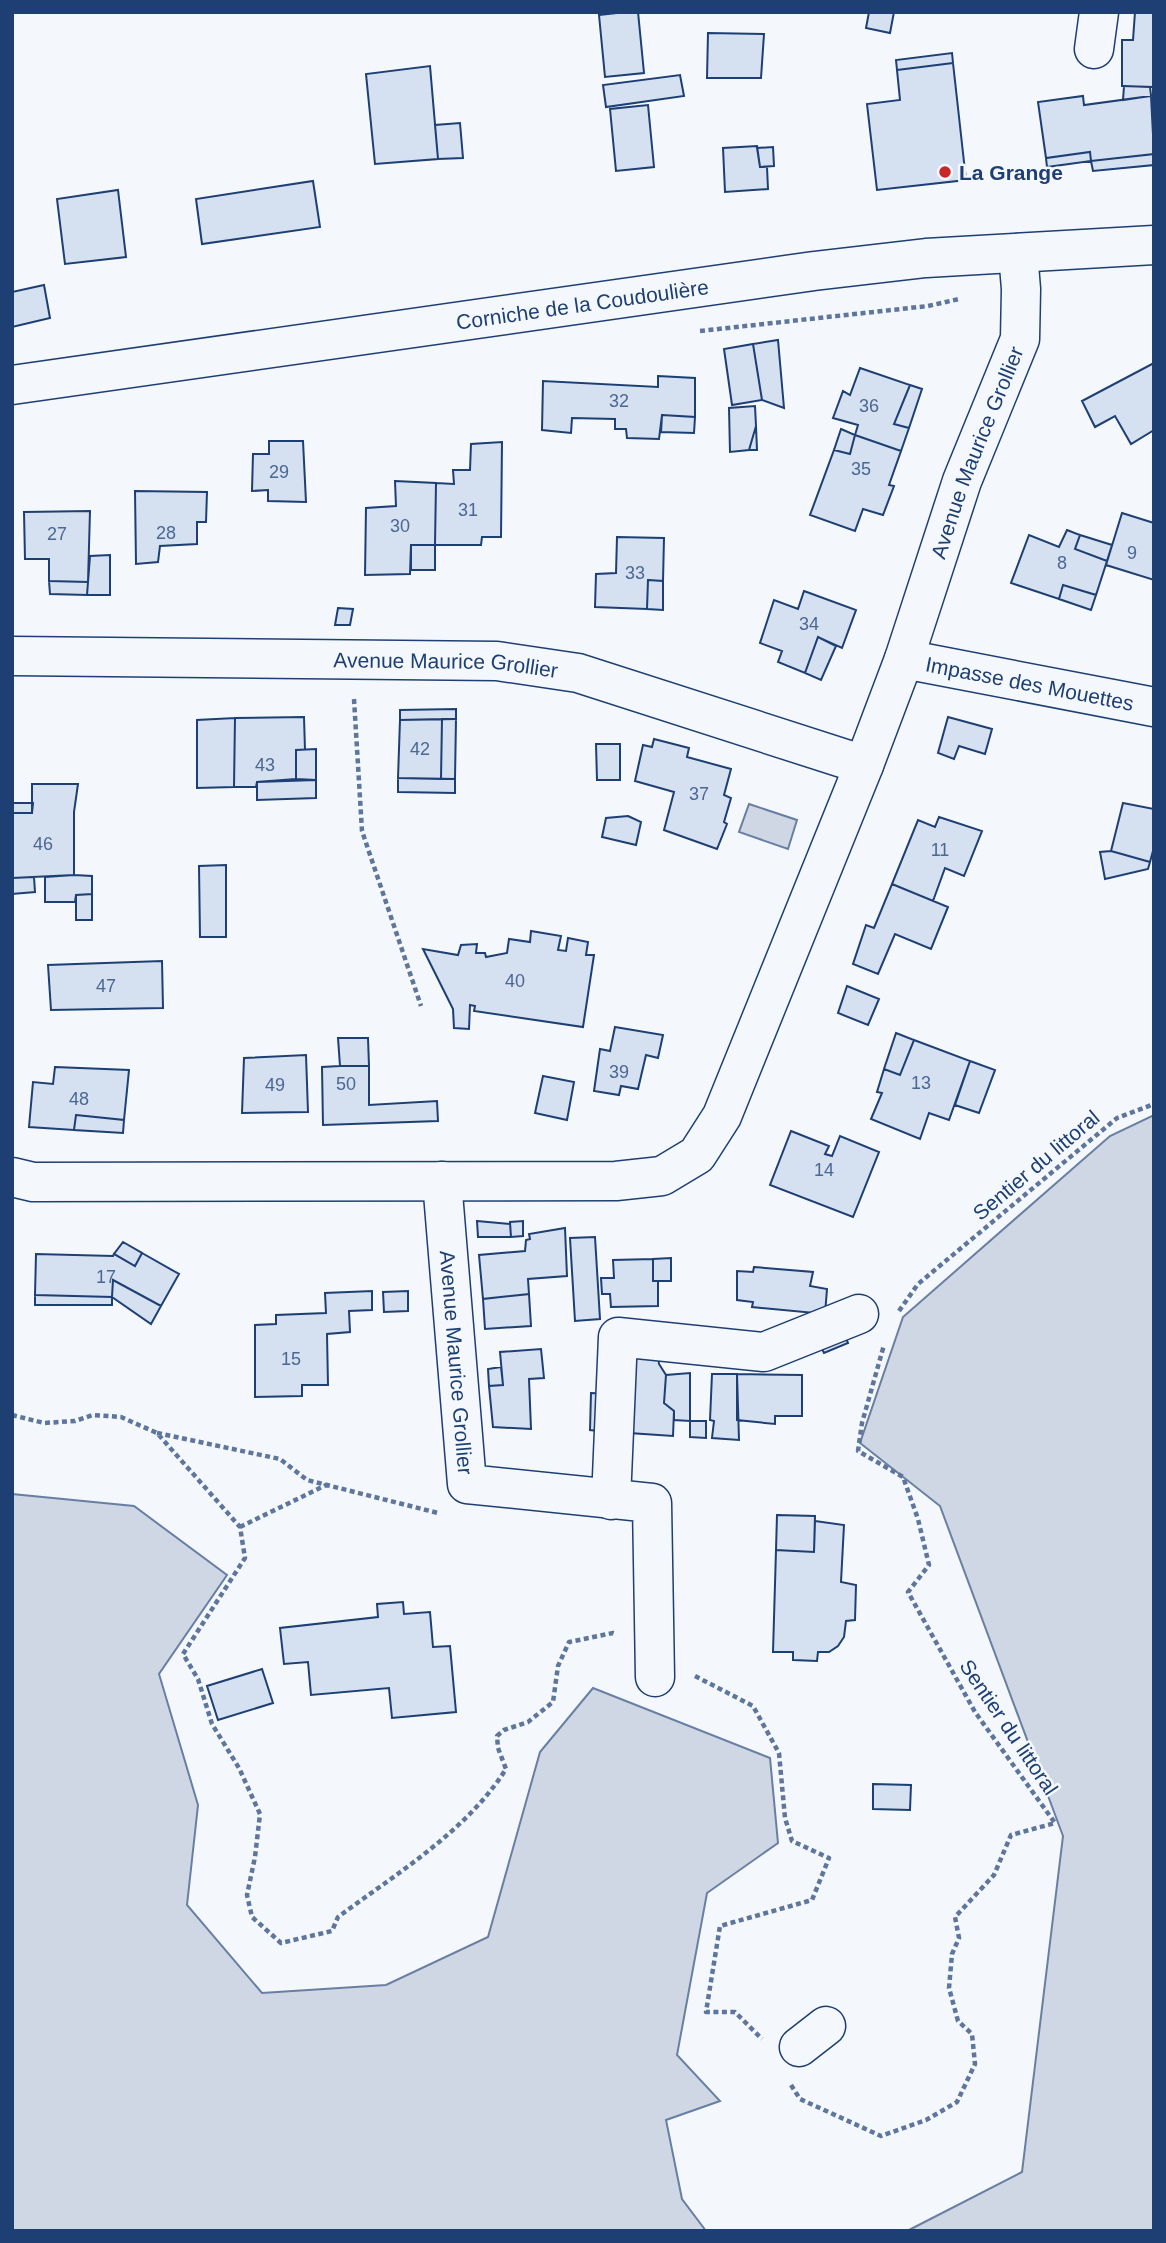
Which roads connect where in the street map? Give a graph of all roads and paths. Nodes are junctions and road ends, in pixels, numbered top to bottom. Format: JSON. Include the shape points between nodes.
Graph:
{"nodes":[{"id":1,"x":1154,"y":245,"type":"edge"},
{"id":2,"x":1018,"y":253,"type":"junction"},
{"id":3,"x":12,"y":384,"type":"edge"},
{"id":4,"x":12,"y":656,"type":"edge"},
{"id":5,"x":904,"y":659,"type":"junction"},
{"id":6,"x":352,"y":660,"type":"junction"},
{"id":7,"x":1154,"y":707,"type":"edge"},
{"id":8,"x":864,"y":765,"type":"junction"},
{"id":9,"x":421,"y":1006,"type":"dead end"},
{"id":10,"x":1154,"y":1104,"type":"edge"},
{"id":11,"x":12,"y":1177,"type":"edge"},
{"id":12,"x":442,"y":1181,"type":"junction"},
{"id":13,"x":877,"y":1316,"type":"joint"},
{"id":14,"x":885,"y":1341,"type":"dead end"},
{"id":15,"x":12,"y":1415,"type":"edge"},
{"id":16,"x":157,"y":1433,"type":"junction"},
{"id":17,"x":326,"y":1485,"type":"junction"},
{"id":18,"x":611,"y":1500,"type":"junction"},
{"id":19,"x":445,"y":1514,"type":"dead end"},
{"id":20,"x":240,"y":1527,"type":"junction"},
{"id":21,"x":655,"y":1666,"type":"junction"}],
"edges":[{"from":1,"to":2,"type":"street","name":"Corniche de la Coudoulière"},
{"from":2,"to":3,"type":"street","name":"Corniche de la Coudoulière","via":[[814,271]]},
{"from":2,"to":5,"type":"street","name":"Avenue Maurice Grollier","via":[[1020,339],[962,481]]},
{"from":4,"to":6,"type":"street","name":"Avenue Maurice Grollier"},
{"from":5,"to":7,"type":"street","name":"Impasse des Mouettes"},
{"from":5,"to":8,"type":"street","name":"Avenue Maurice Grollier"},
{"from":6,"to":8,"type":"street","name":"Avenue Maurice Grollier","via":[[497,661],[578,673]]},
{"from":6,"to":9,"type":"path","via":[[362,831]]},
{"from":8,"to":12,"type":"street","name":"Avenue Maurice Grollier","via":[[722,1116],[697,1155],[662,1176],[616,1181]]},
{"from":10,"to":13,"type":"path","name":"Sentier du littoral","via":[[1117,1118]]},
{"from":11,"to":12,"type":"street","name":"Avenue Maurice Grollier","via":[[33,1182]]},
{"from":12,"to":18,"type":"street","name":"Avenue Maurice Grollier","via":[[467,1484]]},
{"from":13,"to":18,"type":"street","via":[[764,1352],[618,1337]]},
{"from":14,"to":21,"type":"path","name":"Sentier du littoral","via":[[858,1451],[903,1477],[929,1565],[908,1592],[975,1712],[1055,1823],[1011,1835],[994,1875],[955,1917],[959,1938],[952,1954],[949,1988],[958,2021],[972,2034],[975,2064],[957,2102],[926,2120],[881,2136],[800,2099],[794,2049],[735,2012],[706,2012],[720,1926],[812,1900],[829,1858],[792,1841],[785,1818],[779,1753],[753,1706]]},
{"from":15,"to":16,"type":"path","via":[[44,1423],[93,1415],[121,1417]]},
{"from":16,"to":17,"type":"path","via":[[280,1458],[307,1480]]},
{"from":16,"to":20,"type":"path"},
{"from":17,"to":19,"type":"path"},
{"from":17,"to":20,"type":"path"},
{"from":18,"to":21,"type":"street","name":"Avenue Maurice Grollier","via":[[652,1503]]},
{"from":20,"to":21,"type":"path","name":"Sentier du littoral","via":[[245,1558],[183,1654],[198,1679],[212,1724],[260,1814],[247,1895],[252,1917],[281,1943],[332,1931],[338,1917],[421,1855],[493,1791],[506,1769],[498,1737],[553,1702],[558,1666],[569,1642],[613,1633]]}]}
